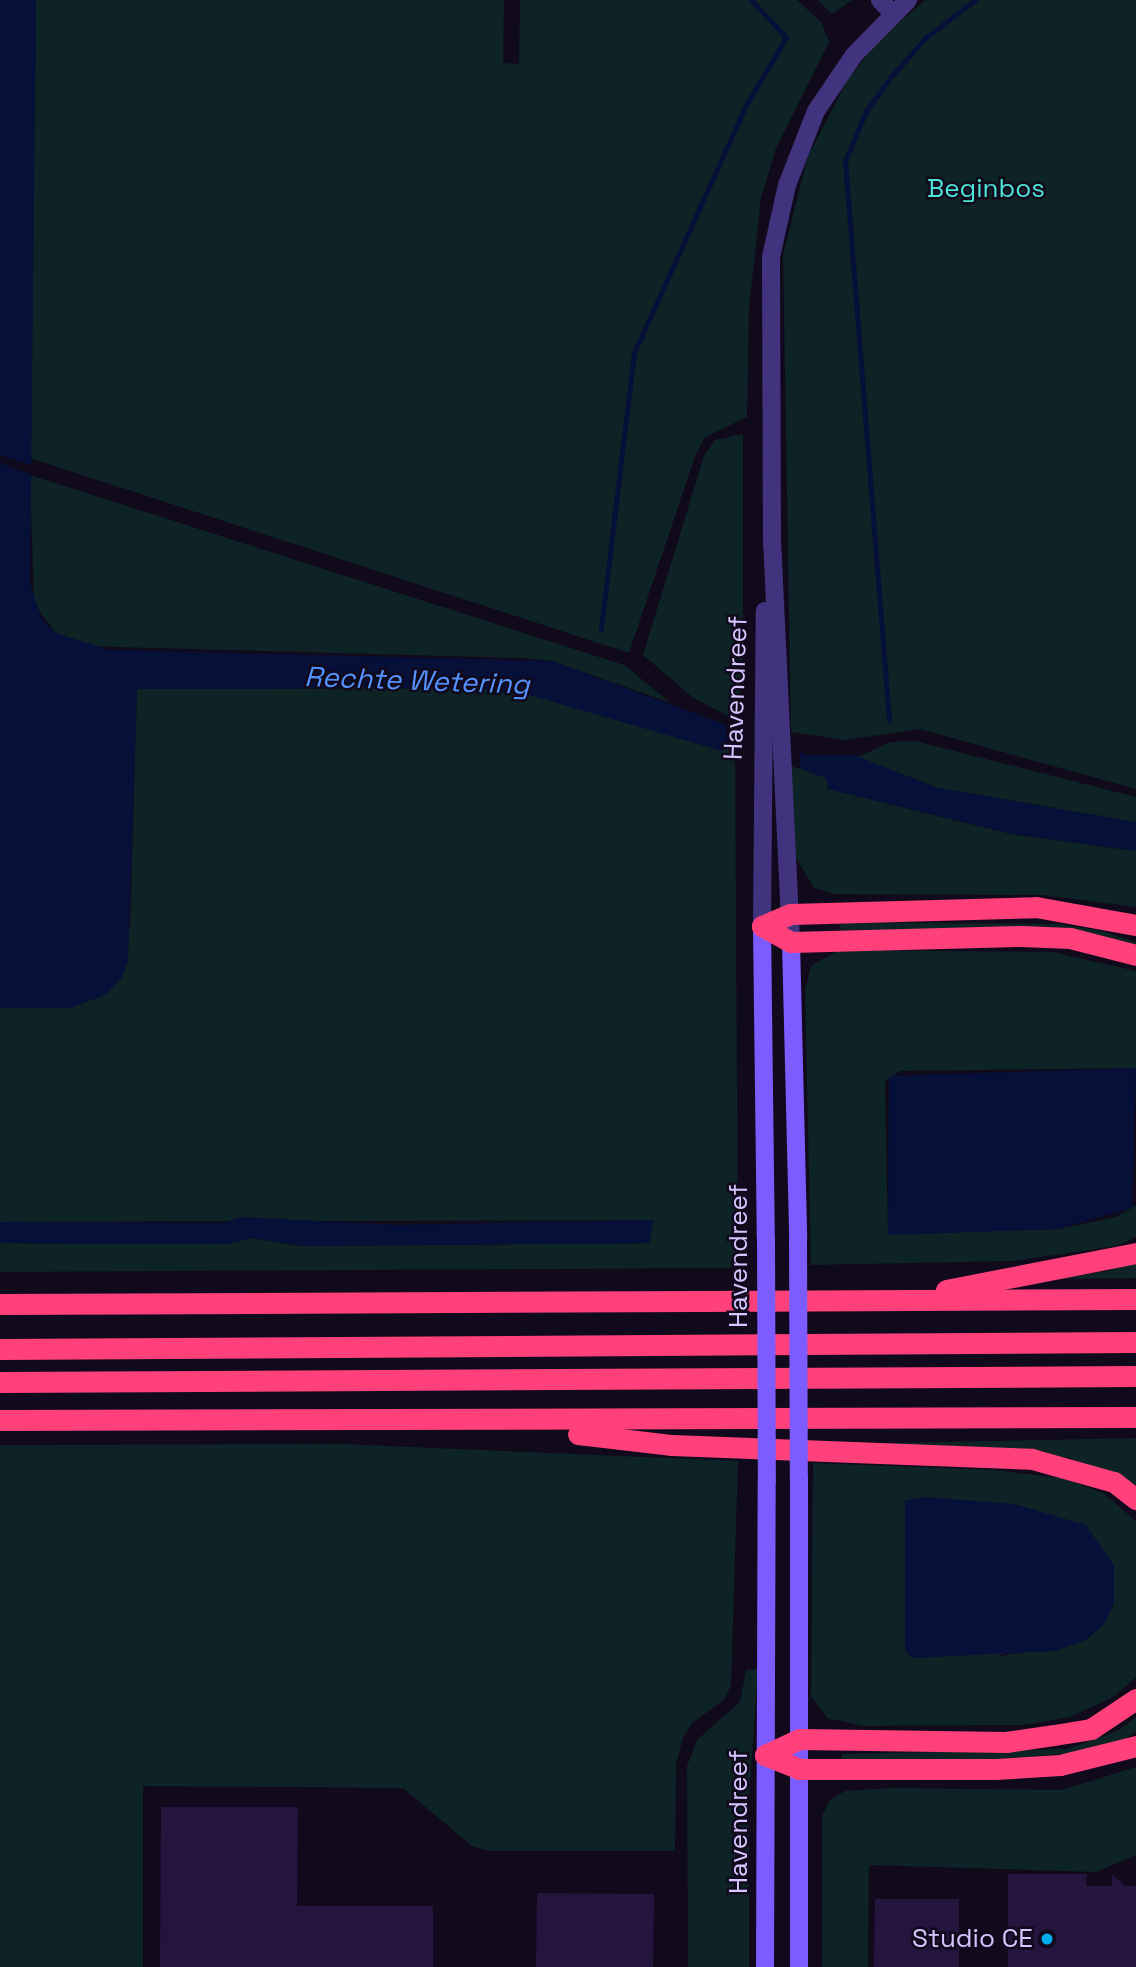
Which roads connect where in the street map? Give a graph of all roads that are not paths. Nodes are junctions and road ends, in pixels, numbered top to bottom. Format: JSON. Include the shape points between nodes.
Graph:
{"nodes":[{"id":1,"x":908,"y":0,"type":"edge"},
{"id":2,"x":886,"y":7,"type":"edge"},
{"id":3,"x":772,"y":545,"type":"junction"},
{"id":4,"x":790,"y":914,"type":"junction"},
{"id":5,"x":1136,"y":925,"type":"edge"},
{"id":6,"x":762,"y":926,"type":"junction"},
{"id":7,"x":791,"y":942,"type":"junction"},
{"id":8,"x":1136,"y":955,"type":"edge"},
{"id":9,"x":1136,"y":1253,"type":"edge"},
{"id":10,"x":1136,"y":1299,"type":"edge"},
{"id":11,"x":886,"y":1301,"type":"junction"},
{"id":12,"x":0,"y":1304,"type":"edge"},
{"id":13,"x":1136,"y":1342,"type":"edge"},
{"id":14,"x":0,"y":1349,"type":"edge"},
{"id":15,"x":1136,"y":1376,"type":"edge"},
{"id":16,"x":0,"y":1382,"type":"edge"},
{"id":17,"x":1136,"y":1418,"type":"edge"},
{"id":18,"x":0,"y":1420,"type":"edge"},
{"id":19,"x":485,"y":1423,"type":"junction"},
{"id":20,"x":1136,"y":1499,"type":"edge"},
{"id":21,"x":1136,"y":1699,"type":"edge"},
{"id":22,"x":800,"y":1739,"type":"junction"},
{"id":23,"x":1136,"y":1746,"type":"edge"},
{"id":24,"x":765,"y":1755,"type":"junction"},
{"id":25,"x":799,"y":1769,"type":"junction"},
{"id":26,"x":765,"y":1967,"type":"edge"},
{"id":27,"x":799,"y":1967,"type":"edge"}],
"edges":[{"from":1,"to":2,"type":"street","name":"Havendreef"},
{"from":2,"to":3,"type":"street","name":"Havendreef","via":[[816,111],[786,185],[771,257]]},
{"from":3,"to":4,"type":"street","name":"Havendreef"},
{"from":3,"to":6,"type":"street","name":"Havendreef","via":[[759,756]]},
{"from":4,"to":5,"type":"highway","via":[[1062,907]]},
{"from":4,"to":6,"type":"highway"},
{"from":4,"to":7,"type":"street","name":"Havendreef"},
{"from":6,"to":7,"type":"highway"},
{"from":6,"to":24,"type":"main road","name":"Havendreef","bridge":true},
{"from":7,"to":8,"type":"highway","via":[[1021,936],[1070,938]]},
{"from":7,"to":22,"type":"main road","name":"Havendreef","bridge":true,"via":[[798,1238]]},
{"from":9,"to":11,"type":"highway","via":[[1087,1267]]},
{"from":10,"to":11,"type":"highway"},
{"from":11,"to":12,"type":"highway"},
{"from":13,"to":14,"type":"highway"},
{"from":15,"to":16,"type":"highway"},
{"from":17,"to":19,"type":"highway"},
{"from":18,"to":19,"type":"highway"},
{"from":19,"to":20,"type":"highway","via":[[672,1445],[1032,1458],[1092,1474]]},
{"from":21,"to":22,"type":"highway","via":[[1091,1729],[1006,1742]]},
{"from":22,"to":24,"type":"highway"},
{"from":22,"to":25,"type":"main road","name":"Havendreef"},
{"from":23,"to":25,"type":"highway","via":[[1059,1765]]},
{"from":24,"to":25,"type":"highway"},
{"from":24,"to":26,"type":"main road","name":"Havendreef"},
{"from":25,"to":27,"type":"main road","name":"Havendreef"}]}
